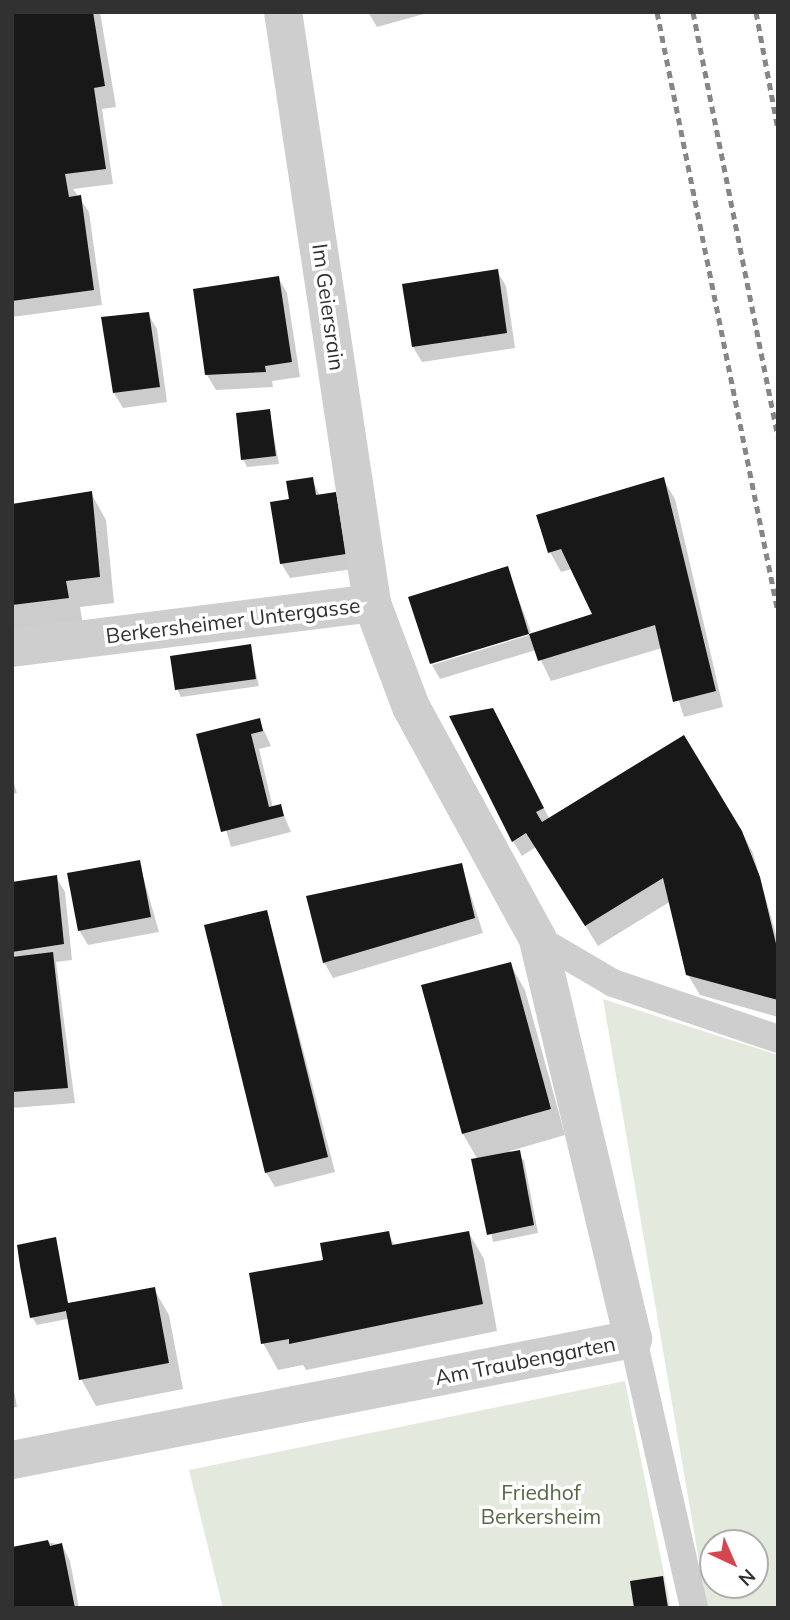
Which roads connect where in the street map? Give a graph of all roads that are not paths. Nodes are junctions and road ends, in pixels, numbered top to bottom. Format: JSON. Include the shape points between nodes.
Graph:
{"nodes":[{"id":1,"x":283,"y":12,"type":"edge"},
{"id":2,"x":372,"y":603,"type":"junction"},
{"id":3,"x":12,"y":648,"type":"edge"},
{"id":4,"x":538,"y":939,"type":"junction"},
{"id":5,"x":778,"y":1039,"type":"edge"},
{"id":6,"x":634,"y":1339,"type":"junction"},
{"id":7,"x":12,"y":1460,"type":"edge"},
{"id":8,"x":694,"y":1608,"type":"edge"}],
"edges":[{"from":1,"to":2,"type":"street","name":"Im Geiersrain"},
{"from":2,"to":3,"type":"street","name":"Berkersheimer Untergasse"},
{"from":2,"to":4,"type":"street","name":"Berkersheimer Untergasse","via":[[411,707]]},
{"from":4,"to":5,"type":"lane","via":[[613,983]]},
{"from":4,"to":6,"type":"street","name":"Am Traubengarten"},
{"from":6,"to":7,"type":"street","name":"Am Traubengarten"},
{"from":6,"to":8,"type":"lane"}]}
